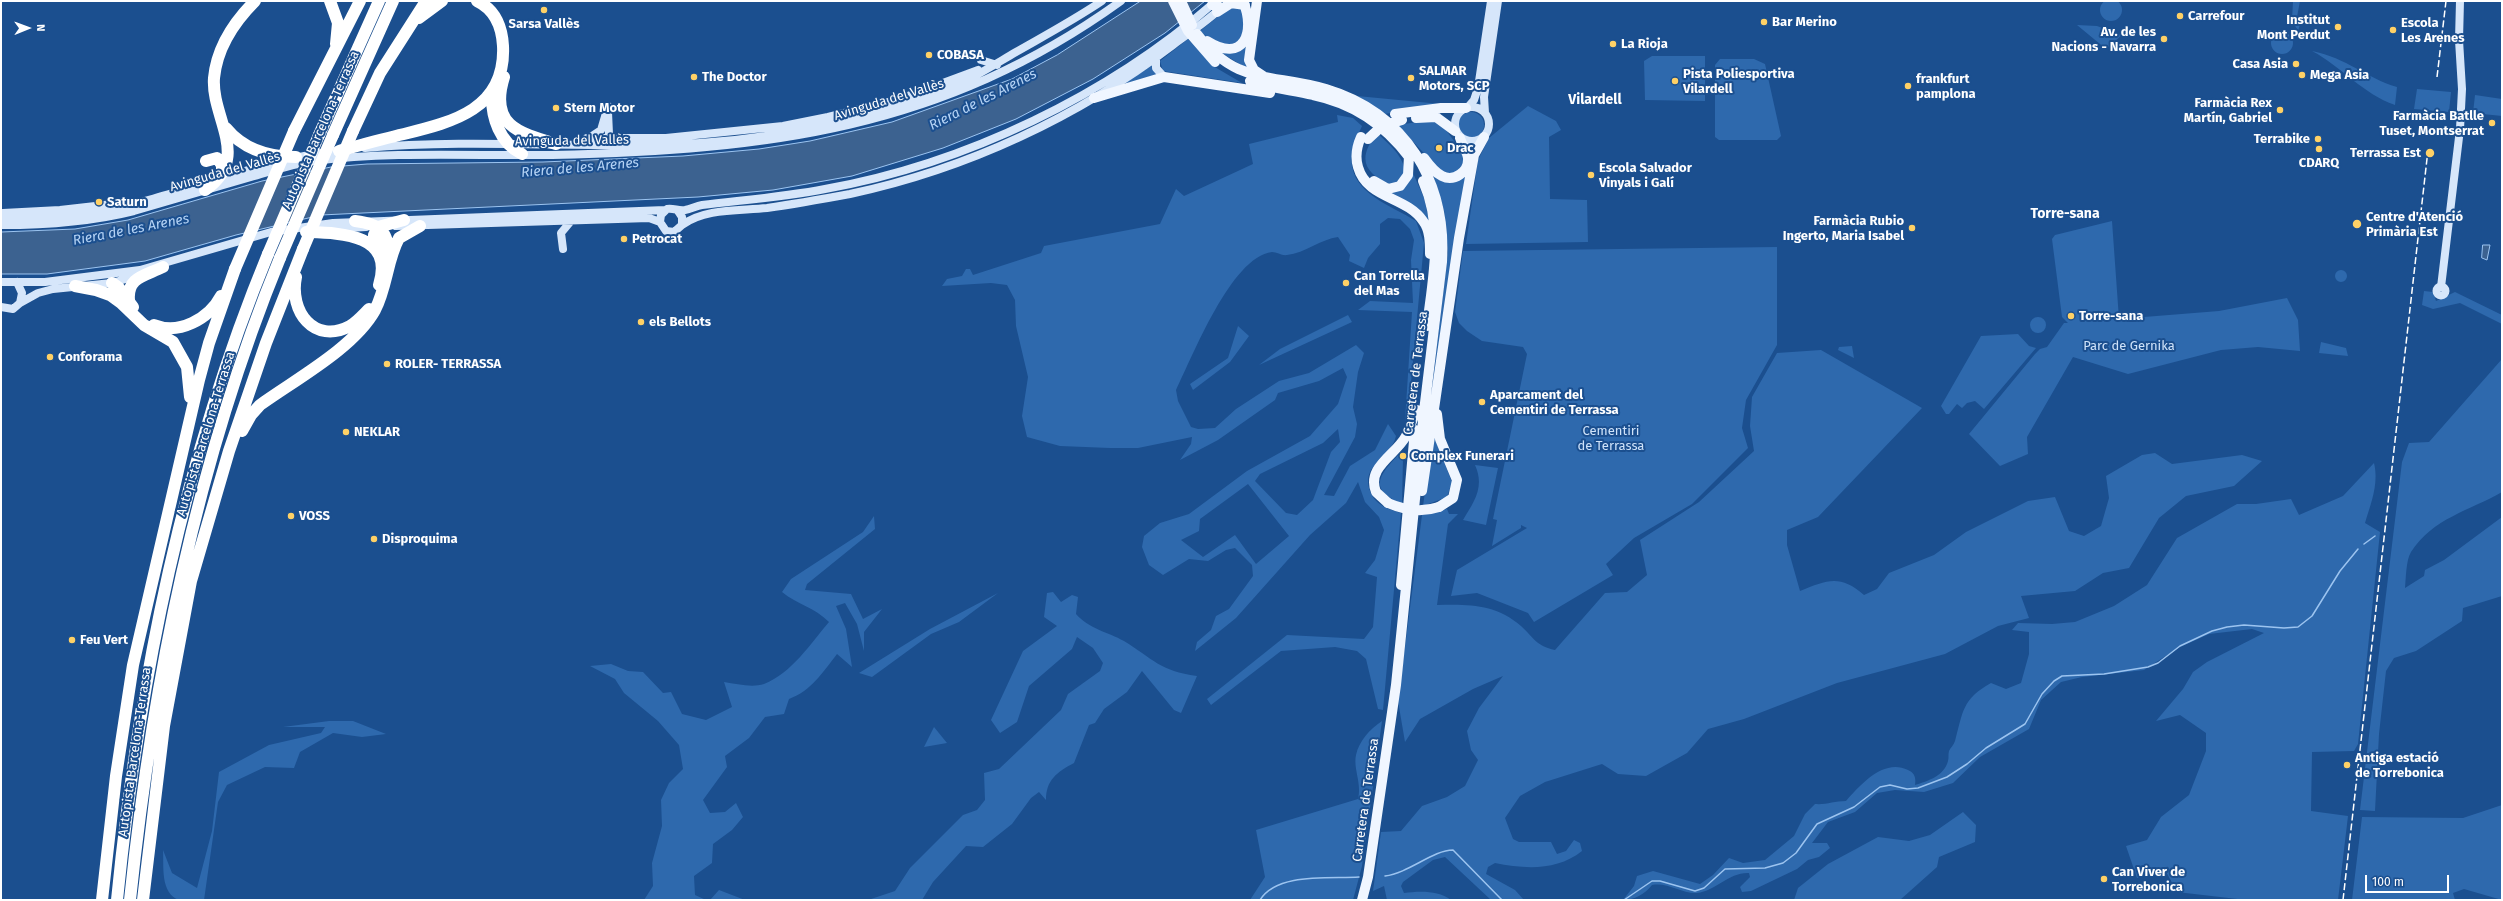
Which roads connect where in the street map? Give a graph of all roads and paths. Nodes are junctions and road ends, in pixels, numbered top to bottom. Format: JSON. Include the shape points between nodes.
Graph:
{"nodes":[{"id":1,"x":243,"y":1,"type":"edge"},
{"id":2,"x":255,"y":1,"type":"edge"},
{"id":3,"x":330,"y":1,"type":"edge"},
{"id":4,"x":360,"y":1,"type":"edge"},
{"id":5,"x":379,"y":1,"type":"edge"},
{"id":6,"x":393,"y":1,"type":"edge"},
{"id":7,"x":426,"y":1,"type":"edge"},
{"id":8,"x":442,"y":1,"type":"edge"},
{"id":9,"x":478,"y":1,"type":"edge"},
{"id":10,"x":494,"y":1,"type":"edge"},
{"id":11,"x":1102,"y":1,"type":"edge"},
{"id":12,"x":1121,"y":1,"type":"edge"},
{"id":13,"x":1173,"y":1,"type":"edge"},
{"id":14,"x":1181,"y":1,"type":"edge"},
{"id":15,"x":1229,"y":1,"type":"edge"},
{"id":16,"x":1257,"y":1,"type":"edge"},
{"id":17,"x":1492,"y":1,"type":"edge"},
{"id":18,"x":1498,"y":1,"type":"edge"},
{"id":19,"x":2460,"y":1,"type":"edge"},
{"id":20,"x":1244,"y":3,"type":"edge"},
{"id":21,"x":1216,"y":5,"type":"edge"},
{"id":22,"x":404,"y":36,"type":"junction"},
{"id":23,"x":224,"y":41,"type":"junction"},
{"id":24,"x":1216,"y":55,"type":"junction"},
{"id":25,"x":1031,"y":57,"type":"junction"},
{"id":26,"x":331,"y":58,"type":"junction"},
{"id":27,"x":1156,"y":58,"type":"junction"},
{"id":28,"x":996,"y":65,"type":"junction"},
{"id":29,"x":981,"y":71,"type":"junction"},
{"id":30,"x":1164,"y":77,"type":"junction"},
{"id":31,"x":1268,"y":79,"type":"junction"},
{"id":32,"x":493,"y":90,"type":"junction"},
{"id":33,"x":1094,"y":98,"type":"junction"},
{"id":34,"x":1333,"y":100,"type":"junction"},
{"id":35,"x":1467,"y":108,"type":"junction"},
{"id":36,"x":1485,"y":113,"type":"junction"},
{"id":37,"x":1399,"y":117,"type":"junction"},
{"id":38,"x":224,"y":126,"type":"junction"},
{"id":39,"x":601,"y":128,"type":"junction"},
{"id":40,"x":1458,"y":134,"type":"junction"},
{"id":41,"x":1403,"y":137,"type":"junction"},
{"id":42,"x":1484,"y":137,"type":"junction"},
{"id":43,"x":587,"y":138,"type":"junction"},
{"id":44,"x":1364,"y":138,"type":"junction"},
{"id":45,"x":608,"y":139,"type":"junction"},
{"id":46,"x":507,"y":144,"type":"junction"},
{"id":47,"x":556,"y":144,"type":"junction"},
{"id":48,"x":339,"y":151,"type":"junction"},
{"id":49,"x":586,"y":153,"type":"junction"},
{"id":50,"x":522,"y":154,"type":"junction"},
{"id":51,"x":1409,"y":156,"type":"junction"},
{"id":52,"x":296,"y":157,"type":"junction"},
{"id":53,"x":206,"y":161,"type":"dead end"},
{"id":54,"x":220,"y":175,"type":"junction"},
{"id":55,"x":205,"y":190,"type":"junction"},
{"id":56,"x":665,"y":210,"type":"junction"},
{"id":57,"x":678,"y":211,"type":"junction"},
{"id":58,"x":1,"y":213,"type":"edge"},
{"id":59,"x":54,"y":214,"type":"junction"},
{"id":60,"x":1,"y":218,"type":"edge"},
{"id":61,"x":404,"y":220,"type":"junction"},
{"id":62,"x":355,"y":221,"type":"junction"},
{"id":63,"x":570,"y":221,"type":"junction"},
{"id":64,"x":660,"y":222,"type":"junction"},
{"id":65,"x":1,"y":225,"type":"edge"},
{"id":66,"x":682,"y":225,"type":"junction"},
{"id":67,"x":420,"y":226,"type":"junction"},
{"id":68,"x":378,"y":227,"type":"junction"},
{"id":69,"x":306,"y":232,"type":"junction"},
{"id":70,"x":563,"y":249,"type":"dead end"},
{"id":71,"x":301,"y":253,"type":"junction"},
{"id":72,"x":377,"y":253,"type":"junction"},
{"id":73,"x":163,"y":267,"type":"junction"},
{"id":74,"x":235,"y":269,"type":"junction"},
{"id":75,"x":389,"y":270,"type":"junction"},
{"id":76,"x":17,"y":282,"type":"junction"},
{"id":77,"x":76,"y":282,"type":"junction"},
{"id":78,"x":2,"y":283,"type":"edge"},
{"id":79,"x":112,"y":283,"type":"junction"},
{"id":80,"x":2441,"y":287,"type":"dead end"},
{"id":81,"x":129,"y":300,"type":"junction"},
{"id":82,"x":20,"y":303,"type":"junction"},
{"id":83,"x":1,"y":307,"type":"edge"},
{"id":84,"x":1430,"y":307,"type":"junction"},
{"id":85,"x":165,"y":332,"type":"junction"},
{"id":86,"x":1439,"y":378,"type":"junction"},
{"id":87,"x":1417,"y":410,"type":"junction"},
{"id":88,"x":185,"y":435,"type":"junction"},
{"id":89,"x":1406,"y":436,"type":"junction"},
{"id":90,"x":210,"y":512,"type":"junction"},
{"id":91,"x":1406,"y":514,"type":"junction"},
{"id":92,"x":1410,"y":564,"type":"junction"},
{"id":93,"x":1392,"y":703,"type":"junction"},
{"id":94,"x":102,"y":900,"type":"edge"},
{"id":95,"x":116,"y":900,"type":"edge"},
{"id":96,"x":130,"y":900,"type":"edge"},
{"id":97,"x":143,"y":900,"type":"edge"},
{"id":98,"x":1362,"y":900,"type":"edge"}],
"edges":[{"from":1,"to":23,"type":"highway"},
{"from":2,"to":23,"type":"highway"},
{"from":3,"to":26,"type":"highway","via":[[336,14],[338,33]]},
{"from":4,"to":26,"type":"highway"},
{"from":5,"to":95,"type":"highway","name":"Autopista Barcelona-Terrassa","bridge":true,"via":[[268,254],[215,401],[188,492],[162,596],[138,732]]},
{"from":6,"to":96,"type":"highway","name":"Autopista Barcelona-Terrassa","bridge":true,"via":[[280,258],[249,339],[217,436],[165,648],[150,735]]},
{"from":7,"to":22,"type":"highway"},
{"from":8,"to":22,"type":"highway","via":[[422,16]]},
{"from":9,"to":32,"type":"highway","via":[[496,17],[502,38],[502,63]]},
{"from":10,"to":47,"type":"highway","via":[[509,39],[508,60],[500,99],[504,114],[519,133]]},
{"from":11,"to":28,"type":"main road"},
{"from":12,"to":25,"type":"main road","name":"Avinguda del Vallès"},
{"from":13,"to":24,"type":"main road","name":"Carretera de Terrassa","bridge":true,"via":[[1188,30]]},
{"from":14,"to":24,"type":"main road","bridge":true,"via":[[1197,34]]},
{"from":15,"to":21,"type":"main road"},
{"from":16,"to":31,"type":"main road","via":[[1249,60],[1256,72]]},
{"from":17,"to":35,"type":"main road","via":[[1478,88],[1474,100]]},
{"from":18,"to":36,"type":"main road","via":[[1484,97]]},
{"from":19,"to":80,"type":"main road","via":[[2460,129]]},
{"from":20,"to":21,"type":"main road"},
{"from":20,"to":24,"type":"main road","via":[[1249,21],[1244,41],[1237,48]]},
{"from":21,"to":27,"type":"main road"},
{"from":21,"to":57,"type":"main road","via":[[1133,64],[1090,90],[1039,117],[956,154],[909,170],[827,189],[701,205]]},
{"from":22,"to":71,"type":"highway","bridge":true,"via":[[373,86]]},
{"from":23,"to":38,"type":"highway","via":[[214,78],[216,104]]},
{"from":24,"to":31,"type":"main road","name":"Carretera de Terrassa","via":[[1241,71]]},
{"from":24,"to":34,"type":"main road","name":"Carretera de Terrassa","via":[[1233,74],[1248,81]]},
{"from":25,"to":28,"type":"main road"},
{"from":25,"to":49,"type":"main road","name":"Avinguda del Vallès","via":[[988,79],[930,102],[834,130],[727,146],[668,151]]},
{"from":26,"to":74,"type":"highway","bridge":true,"via":[[294,132]]},
{"from":27,"to":30,"type":"main road","via":[[1156,68]]},
{"from":27,"to":33,"type":"main road"},
{"from":28,"to":29,"type":"main road"},
{"from":28,"to":29,"type":"main road","via":[[981,58]]},
{"from":29,"to":45,"type":"main road","via":[[890,102],[783,126],[666,138]]},
{"from":30,"to":33,"type":"main road"},
{"from":30,"to":34,"type":"main road","via":[[1304,99]]},
{"from":31,"to":41,"type":"main road","name":"Carretera de Terrassa","via":[[1317,87],[1344,96],[1373,111]]},
{"from":32,"to":46,"type":"highway","via":[[493,113]]},
{"from":32,"to":48,"type":"highway","via":[[471,112],[451,121]]},
{"from":33,"to":66,"type":"main road","via":[[976,156],[906,180],[810,201],[703,214]]},
{"from":34,"to":51,"type":"main road","name":"Carretera de Terrassa","via":[[1357,111],[1382,128]]},
{"from":35,"to":36,"type":"main road","via":[[1477,108]]},
{"from":35,"to":37,"type":"main road","via":[[1442,108]]},
{"from":35,"to":40,"type":"main road","via":[[1457,115]]},
{"from":36,"to":42,"type":"main road","via":[[1489,127]]},
{"from":37,"to":40,"type":"main road","via":[[1433,116]]},
{"from":37,"to":44,"type":"main road","via":[[1377,122]]},
{"from":38,"to":52,"type":"highway","via":[[240,142],[258,152]]},
{"from":38,"to":54,"type":"highway","via":[[229,144],[227,159]]},
{"from":39,"to":43,"type":"main road","via":[[597,134]]},
{"from":39,"to":45,"type":"main road"},
{"from":39,"to":45,"type":"main road","via":[[608,106]]},
{"from":40,"to":41,"type":"main road","via":[[1468,156],[1467,165],[1459,175],[1448,177],[1434,170]]},
{"from":40,"to":42,"type":"main road","via":[[1474,142]]},
{"from":41,"to":92,"type":"main road","name":"Carretera de Terrassa","via":[[1431,181],[1440,209],[1444,240],[1420,449]]},
{"from":42,"to":86,"type":"main road","via":[[1472,164]]},
{"from":43,"to":45,"type":"main road"},
{"from":43,"to":47,"type":"main road"},
{"from":44,"to":51,"type":"main road","via":[[1364,165],[1372,180],[1381,186],[1392,189],[1403,184],[1408,175]]},
{"from":44,"to":84,"type":"main road","via":[[1357,152],[1357,162],[1366,182],[1376,191],[1414,212],[1426,227],[1430,245]]},
{"from":45,"to":47,"type":"main road","name":"Avinguda del Vallès"},
{"from":45,"to":49,"type":"main road"},
{"from":46,"to":47,"type":"main road","name":"Avinguda del Vallès"},
{"from":46,"to":48,"type":"main road","name":"Avinguda del Vallès","via":[[395,146]]},
{"from":46,"to":50,"type":"highway"},
{"from":48,"to":52,"type":"main road","name":"Avinguda del Vallès"},
{"from":49,"to":50,"type":"main road","name":"Avinguda del Vallès"},
{"from":50,"to":55,"type":"main road","name":"Avinguda del Vallès","via":[[314,161]]},
{"from":51,"to":84,"type":"main road","name":"Carretera de Terrassa","via":[[1426,188],[1435,220],[1436,250]]},
{"from":52,"to":54,"type":"main road","name":"Avinguda del Vallès"},
{"from":53,"to":54,"type":"highway","via":[[217,158],[222,165]]},
{"from":54,"to":55,"type":"highway"},
{"from":54,"to":59,"type":"main road","name":"Avinguda del Vallès","via":[[142,201]]},
{"from":55,"to":65,"type":"main road","name":"Avinguda del Vallès","via":[[99,218]]},
{"from":56,"to":57,"type":"main road"},
{"from":56,"to":61,"type":"main road"},
{"from":56,"to":64,"type":"main road"},
{"from":57,"to":66,"type":"main road","via":[[682,217]]},
{"from":58,"to":59,"type":"main road"},
{"from":59,"to":60,"type":"main road"},
{"from":61,"to":62,"type":"main road"},
{"from":61,"to":68,"type":"highway"},
{"from":62,"to":68,"type":"highway"},
{"from":62,"to":77,"type":"main road","via":[[271,232],[150,267]]},
{"from":63,"to":64,"type":"main road","via":[[649,218]]},
{"from":63,"to":67,"type":"main road"},
{"from":63,"to":70,"type":"main road","via":[[561,233]]},
{"from":64,"to":66,"type":"main road","via":[[663,229],[670,232],[679,230]]},
{"from":67,"to":68,"type":"main road"},
{"from":67,"to":75,"type":"highway","via":[[399,238]]},
{"from":68,"to":69,"type":"main road"},
{"from":68,"to":72,"type":"highway","via":[[374,235]]},
{"from":68,"to":75,"type":"highway","via":[[385,234],[388,244]]},
{"from":69,"to":72,"type":"highway","via":[[349,234],[362,238]]},
{"from":69,"to":73,"type":"main road","via":[[258,238]]},
{"from":71,"to":72,"type":"highway","via":[[295,282],[296,307],[310,325],[333,331],[350,326],[369,309],[380,277]]},
{"from":71,"to":90,"type":"highway","via":[[266,343]]},
{"from":73,"to":79,"type":"main road"},
{"from":73,"to":81,"type":"highway","via":[[134,281],[129,289]]},
{"from":74,"to":85,"type":"highway","via":[[218,301],[205,316],[186,326]]},
{"from":74,"to":88,"type":"highway","via":[[209,343]]},
{"from":75,"to":90,"type":"highway","via":[[375,310],[358,334],[260,405],[251,415],[237,440]]},
{"from":76,"to":77,"type":"main road"},
{"from":76,"to":78,"type":"main road"},
{"from":76,"to":82,"type":"main road","via":[[22,293]]},
{"from":77,"to":79,"type":"main road"},
{"from":77,"to":82,"type":"main road","via":[[46,291]]},
{"from":77,"to":85,"type":"highway","via":[[110,295],[144,325]]},
{"from":79,"to":81,"type":"highway"},
{"from":81,"to":85,"type":"highway","via":[[140,315]]},
{"from":82,"to":83,"type":"main road","via":[[14,309]]},
{"from":84,"to":87,"type":"main road","name":"Carretera de Terrassa"},
{"from":85,"to":88,"type":"highway","via":[[182,354],[189,381]]},
{"from":86,"to":89,"type":"main road","bridge":true,"via":[[1438,432],[1456,477],[1457,486],[1453,498],[1439,507],[1408,510],[1388,503],[1376,492],[1374,477],[1378,468]]},
{"from":86,"to":92,"type":"main road"},
{"from":87,"to":89,"type":"main road"},
{"from":87,"to":91,"type":"main road","name":"Carretera de Terrassa"},
{"from":88,"to":94,"type":"highway","via":[[133,665],[116,776]]},
{"from":89,"to":91,"type":"main road"},
{"from":90,"to":97,"type":"highway","via":[[191,581],[172,678]]},
{"from":91,"to":93,"type":"main road","name":"Carretera de Terrassa"},
{"from":92,"to":93,"type":"main road","name":"Carretera de Terrassa"},
{"from":93,"to":98,"type":"main road","name":"Carretera de Terrassa","via":[[1368,877]]}]}
